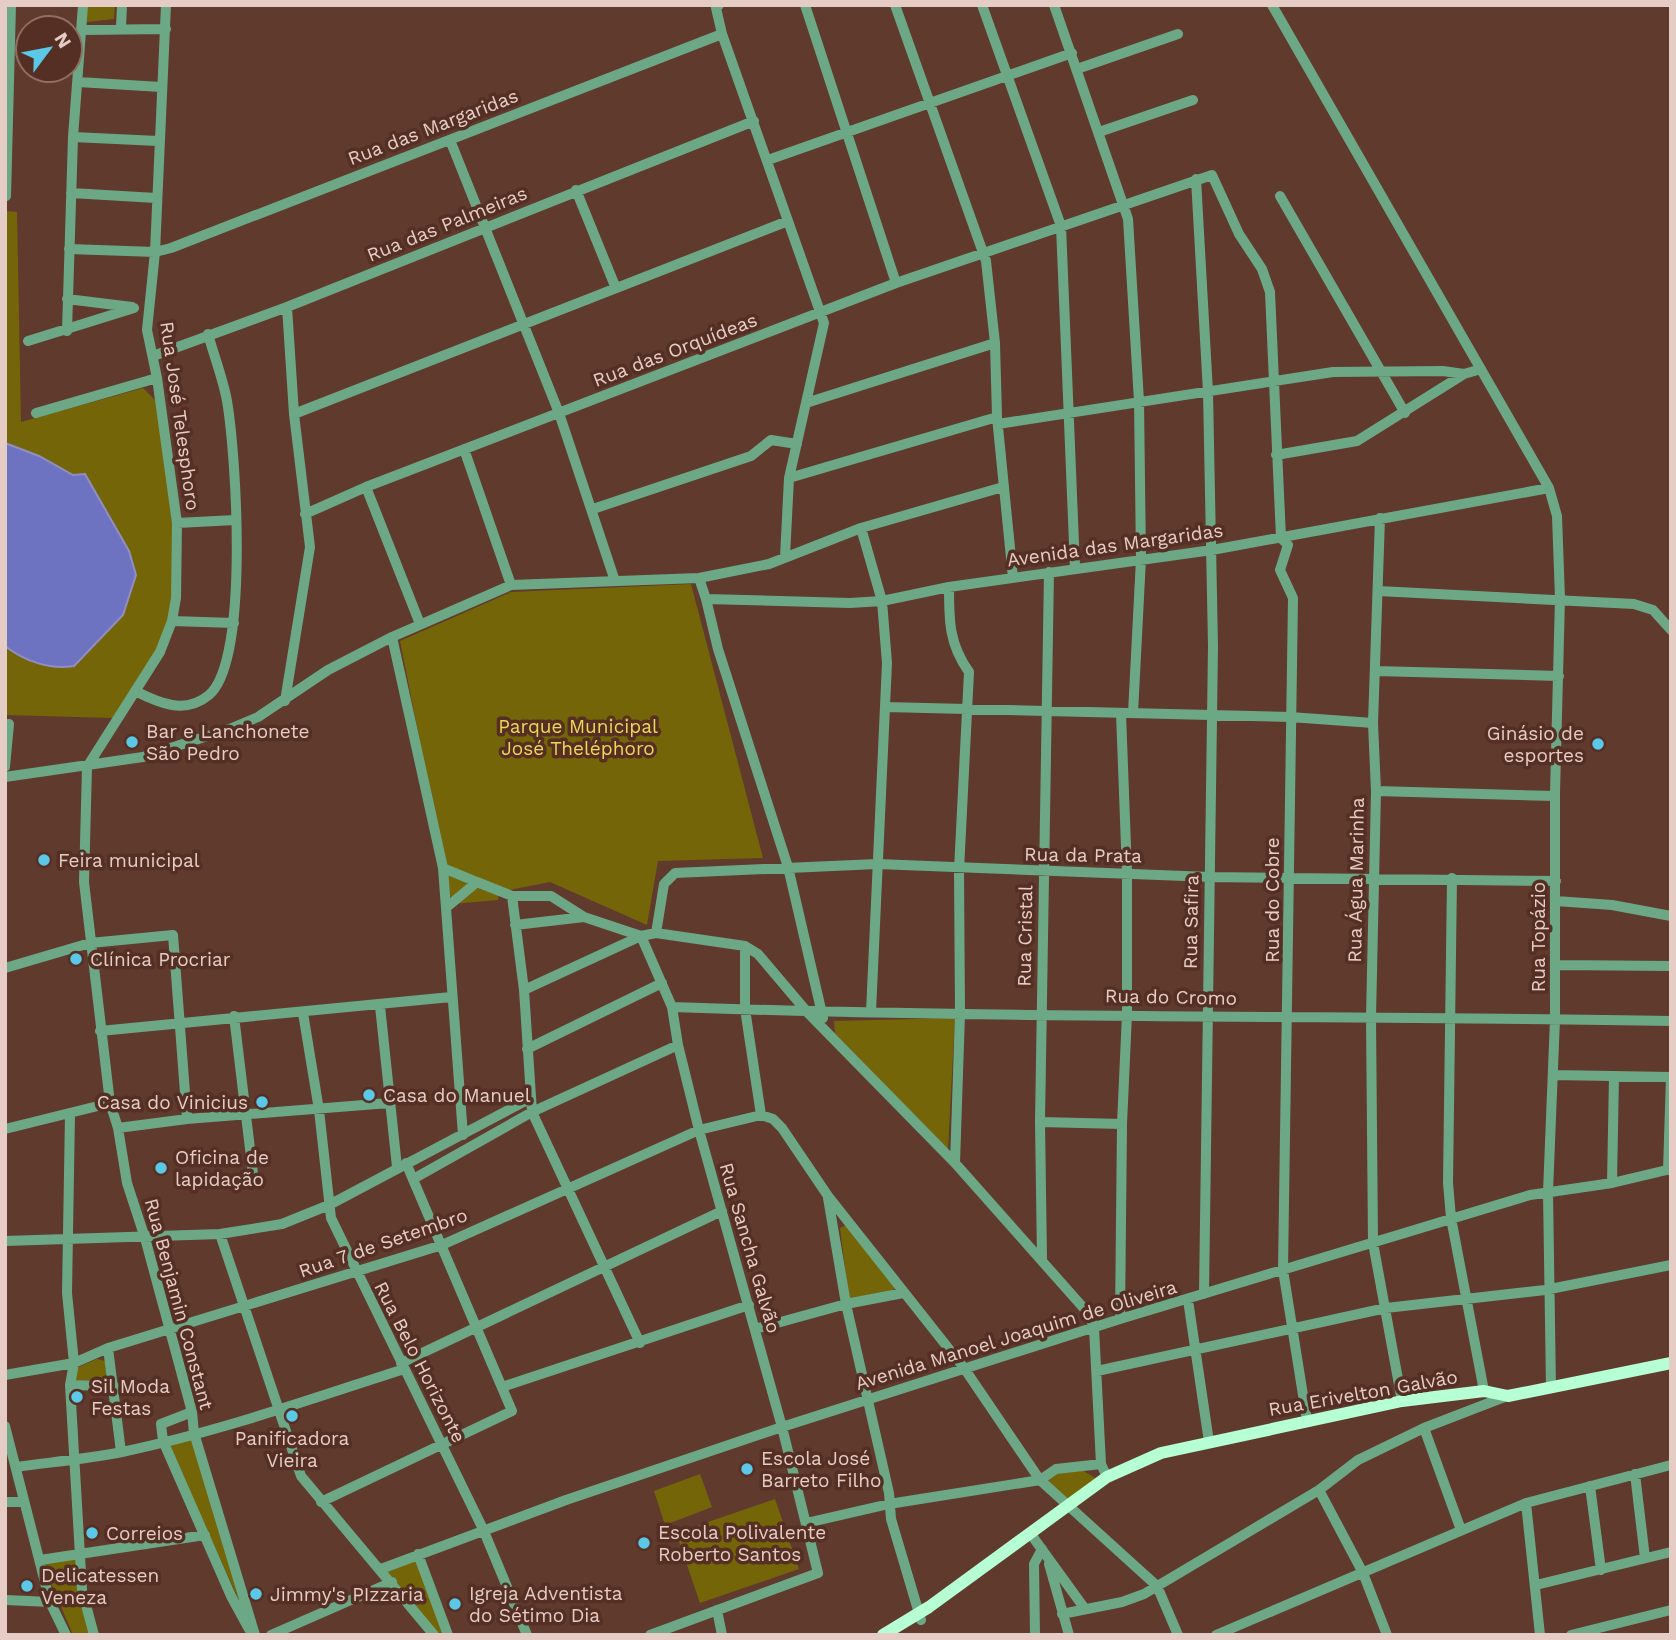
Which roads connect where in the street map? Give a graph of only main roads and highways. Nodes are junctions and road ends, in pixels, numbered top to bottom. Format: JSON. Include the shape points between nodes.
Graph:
{"nodes":[{"id":1,"x":1671,"y":1363,"type":"edge"},
{"id":2,"x":919,"y":1617,"type":"junction"},
{"id":3,"x":883,"y":1635,"type":"edge"},
{"id":4,"x":898,"y":1635,"type":"edge"}],
"edges":[{"from":1,"to":2,"type":"main road","name":"Rua Erivelton Galvão","via":[[1508,1396],[1484,1391],[1402,1401],[1161,1453],[1107,1477]]},
{"from":2,"to":3,"type":"main road"},
{"from":2,"to":4,"type":"main road"}]}
